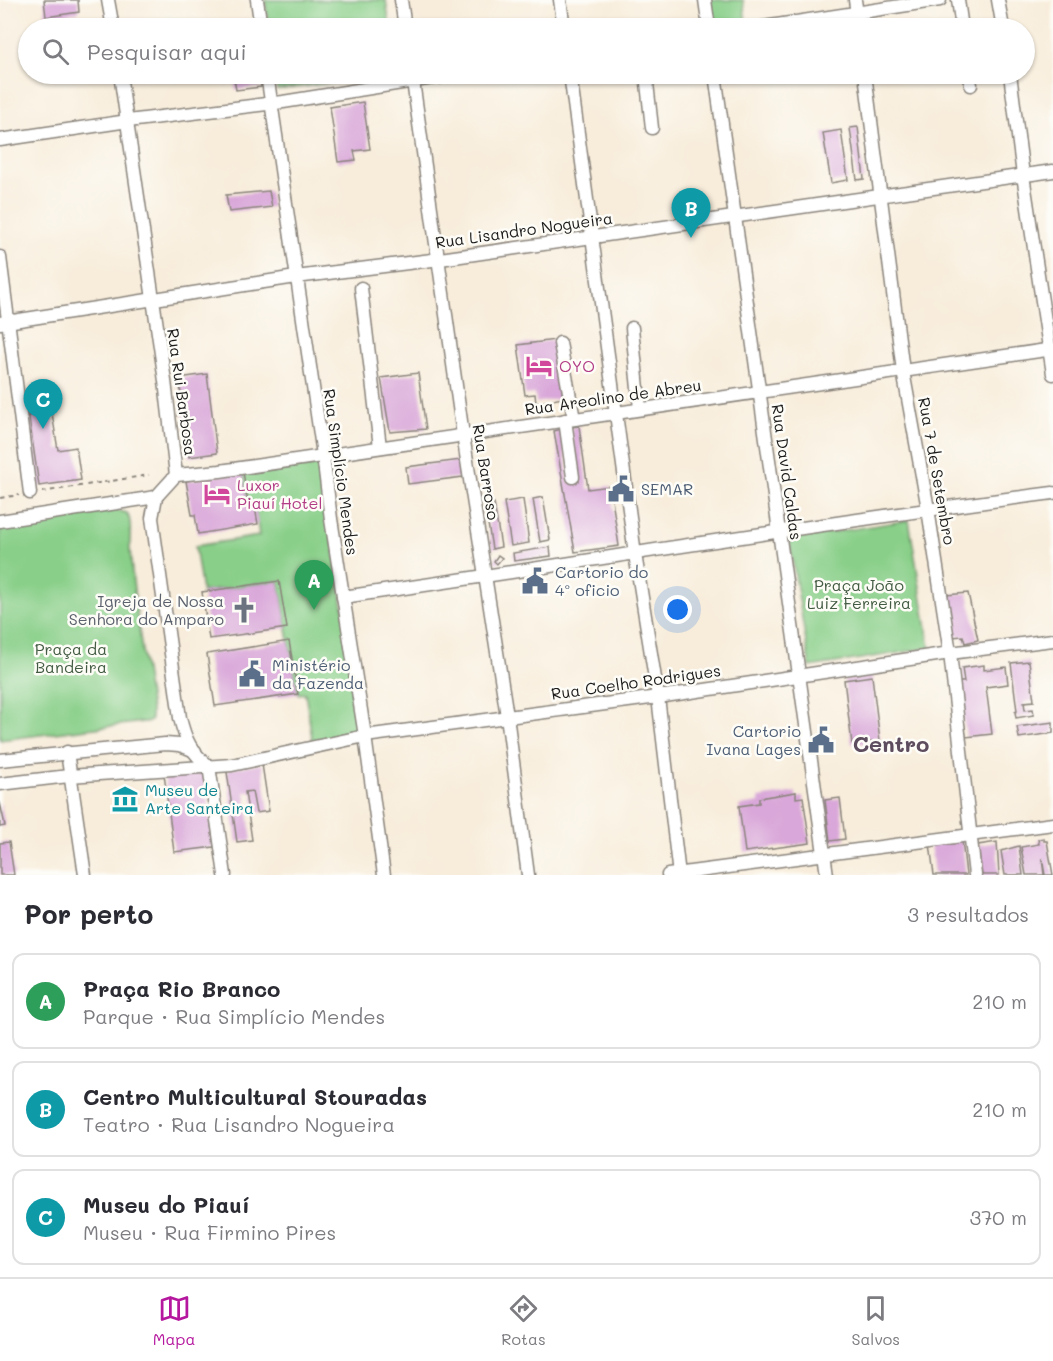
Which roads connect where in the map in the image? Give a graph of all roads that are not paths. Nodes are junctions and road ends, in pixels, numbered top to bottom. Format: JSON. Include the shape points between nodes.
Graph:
{"nodes":[{"id":1,"x":108,"y":0,"type":"edge"},
{"id":2,"x":257,"y":0,"type":"edge"},
{"id":3,"x":401,"y":0,"type":"edge"},
{"id":4,"x":560,"y":0,"type":"edge"},
{"id":5,"x":705,"y":0,"type":"edge"},
{"id":6,"x":855,"y":0,"type":"edge"},
{"id":7,"x":940,"y":0,"type":"edge"},
{"id":8,"x":958,"y":0,"type":"edge"},
{"id":9,"x":998,"y":0,"type":"edge"},
{"id":10,"x":857,"y":13,"type":"junction"},
{"id":11,"x":111,"y":18,"type":"edge"},
{"id":12,"x":260,"y":18,"type":"edge"},
{"id":13,"x":404,"y":18,"type":"edge"},
{"id":14,"x":563,"y":18,"type":"edge"},
{"id":15,"x":708,"y":18,"type":"edge"},
{"id":16,"x":824,"y":18,"type":"edge"},
{"id":17,"x":858,"y":18,"type":"edge"},
{"id":18,"x":961,"y":18,"type":"edge"},
{"id":19,"x":1001,"y":18,"type":"edge"},
{"id":20,"x":122,"y":84,"type":"edge"},
{"id":21,"x":268,"y":84,"type":"edge"},
{"id":22,"x":374,"y":84,"type":"edge"},
{"id":23,"x":414,"y":84,"type":"edge"},
{"id":24,"x":571,"y":84,"type":"edge"},
{"id":25,"x":647,"y":84,"type":"edge"},
{"id":26,"x":716,"y":84,"type":"edge"},
{"id":27,"x":865,"y":84,"type":"edge"},
{"id":28,"x":1011,"y":84,"type":"edge"},
{"id":29,"x":270,"y":103,"type":"junction"},
{"id":30,"x":128,"y":122,"type":"junction"},
{"id":31,"x":651,"y":128,"type":"dead end"},
{"id":32,"x":0,"y":140,"type":"edge"},
{"id":33,"x":1053,"y":171,"type":"edge"},
{"id":34,"x":1023,"y":175,"type":"junction"},
{"id":35,"x":880,"y":196,"type":"junction"},
{"id":36,"x":733,"y":218,"type":"junction"},
{"id":37,"x":593,"y":237,"type":"junction"},
{"id":38,"x":0,"y":257,"type":"edge"},
{"id":39,"x":440,"y":259,"type":"junction"},
{"id":40,"x":296,"y":277,"type":"junction"},
{"id":41,"x":361,"y":288,"type":"dead end"},
{"id":42,"x":152,"y":298,"type":"junction"},
{"id":43,"x":5,"y":322,"type":"edge"},
{"id":44,"x":632,"y":328,"type":"dead end"},
{"id":45,"x":560,"y":343,"type":"dead end"},
{"id":46,"x":1051,"y":350,"type":"edge"},
{"id":47,"x":903,"y":371,"type":"junction"},
{"id":48,"x":1053,"y":374,"type":"edge"},
{"id":49,"x":760,"y":393,"type":"junction"},
{"id":50,"x":640,"y":409,"type":"junction"},
{"id":51,"x":615,"y":412,"type":"junction"},
{"id":52,"x":569,"y":419,"type":"junction"},
{"id":53,"x":463,"y":435,"type":"junction"},
{"id":54,"x":380,"y":447,"type":"junction"},
{"id":55,"x":323,"y":455,"type":"junction"},
{"id":56,"x":176,"y":475,"type":"junction"},
{"id":57,"x":573,"y":477,"type":"dead end"},
{"id":58,"x":1053,"y":493,"type":"edge"},
{"id":59,"x":30,"y":494,"type":"road end"},
{"id":60,"x":156,"y":497,"type":"junction"},
{"id":61,"x":928,"y":509,"type":"junction"},
{"id":62,"x":0,"y":520,"type":"edge"},
{"id":63,"x":778,"y":531,"type":"junction"},
{"id":64,"x":634,"y":554,"type":"junction"},
{"id":65,"x":486,"y":576,"type":"junction"},
{"id":66,"x":343,"y":597,"type":"junction"},
{"id":67,"x":1053,"y":640,"type":"edge"},
{"id":68,"x":950,"y":652,"type":"junction"},
{"id":69,"x":800,"y":675,"type":"junction"},
{"id":70,"x":658,"y":697,"type":"junction"},
{"id":71,"x":507,"y":716,"type":"junction"},
{"id":72,"x":365,"y":736,"type":"junction"},
{"id":73,"x":189,"y":748,"type":"junction"},
{"id":74,"x":67,"y":752,"type":"junction"},
{"id":75,"x":0,"y":760,"type":"edge"},
{"id":76,"x":224,"y":765,"type":"junction"},
{"id":77,"x":210,"y":766,"type":"junction"},
{"id":78,"x":69,"y":777,"type":"junction"},
{"id":79,"x":0,"y":784,"type":"edge"},
{"id":80,"x":1053,"y":824,"type":"edge"},
{"id":81,"x":970,"y":835,"type":"junction"},
{"id":82,"x":824,"y":854,"type":"junction"},
{"id":83,"x":675,"y":874,"type":"edge"},
{"id":84,"x":85,"y":875,"type":"edge"},
{"id":85,"x":225,"y":875,"type":"edge"},
{"id":86,"x":384,"y":875,"type":"edge"},
{"id":87,"x":528,"y":875,"type":"edge"},
{"id":88,"x":826,"y":875,"type":"edge"},
{"id":89,"x":975,"y":875,"type":"edge"}],
"edges":[{"from":1,"to":11,"type":"street"},
{"from":2,"to":12,"type":"street"},
{"from":3,"to":13,"type":"street"},
{"from":4,"to":14,"type":"street"},
{"from":5,"to":15,"type":"street"},
{"from":6,"to":10,"type":"street"},
{"from":7,"to":10,"type":"street"},
{"from":8,"to":18,"type":"street"},
{"from":9,"to":19,"type":"street"},
{"from":10,"to":16,"type":"street"},
{"from":10,"to":17,"type":"street"},
{"from":20,"to":30,"type":"street","name":"Rua Rui Barbosa"},
{"from":21,"to":29,"type":"street","name":"Rua Simplício Mendes"},
{"from":22,"to":29,"type":"street"},
{"from":23,"to":39,"type":"street","name":"Rua Barroso"},
{"from":24,"to":37,"type":"street"},
{"from":25,"to":31,"type":"street"},
{"from":26,"to":36,"type":"street","name":"Rua David Caldas"},
{"from":27,"to":35,"type":"street","name":"Rua 7 de Setembro"},
{"from":28,"to":34,"type":"street"},
{"from":29,"to":30,"type":"street"},
{"from":29,"to":40,"type":"street","name":"Rua Simplício Mendes"},
{"from":30,"to":32,"type":"street"},
{"from":30,"to":42,"type":"street","name":"Rua Rui Barbosa"},
{"from":33,"to":34,"type":"street","name":"Rua Lisandro Nogueira"},
{"from":34,"to":35,"type":"street","name":"Rua Lisandro Nogueira"},
{"from":34,"to":46,"type":"street"},
{"from":35,"to":36,"type":"street","name":"Rua Lisandro Nogueira"},
{"from":35,"to":47,"type":"street","name":"Rua 7 de Setembro"},
{"from":36,"to":37,"type":"street","name":"Rua Lisandro Nogueira"},
{"from":36,"to":49,"type":"street","name":"Rua David Caldas"},
{"from":37,"to":39,"type":"street","name":"Rua Lisandro Nogueira"},
{"from":37,"to":51,"type":"street"},
{"from":38,"to":43,"type":"street"},
{"from":39,"to":40,"type":"street","name":"Rua Lisandro Nogueira"},
{"from":39,"to":53,"type":"street","name":"Rua Barroso"},
{"from":40,"to":42,"type":"street","name":"Rua Lisandro Nogueira"},
{"from":40,"to":55,"type":"street","name":"Rua Simplício Mendes"},
{"from":41,"to":54,"type":"street"},
{"from":42,"to":43,"type":"street","name":"Rua Lisandro Nogueira"},
{"from":42,"to":56,"type":"street","name":"Rua Rui Barbosa"},
{"from":43,"to":59,"type":"street"},
{"from":44,"to":50,"type":"street"},
{"from":45,"to":52,"type":"street"},
{"from":46,"to":47,"type":"street","name":"Rua Areolino de Abreu"},
{"from":46,"to":48,"type":"street"},
{"from":47,"to":49,"type":"street","name":"Rua Areolino de Abreu"},
{"from":47,"to":61,"type":"street","name":"Rua 7 de Setembro"},
{"from":49,"to":50,"type":"street","name":"Rua Areolino de Abreu"},
{"from":49,"to":63,"type":"street","name":"Rua David Caldas"},
{"from":50,"to":51,"type":"street","name":"Rua Areolino de Abreu"},
{"from":51,"to":52,"type":"street","name":"Rua Areolino de Abreu"},
{"from":51,"to":64,"type":"street"},
{"from":52,"to":53,"type":"street","name":"Rua Areolino de Abreu"},
{"from":52,"to":57,"type":"street"},
{"from":53,"to":54,"type":"street","name":"Rua Areolino de Abreu"},
{"from":53,"to":65,"type":"street","name":"Rua Barroso"},
{"from":54,"to":55,"type":"street","name":"Rua Areolino de Abreu"},
{"from":55,"to":56,"type":"street","name":"Rua Areolino de Abreu"},
{"from":55,"to":66,"type":"street","name":"Rua Simplício Mendes"},
{"from":56,"to":60,"type":"street","name":"Rua Rui Barbosa"},
{"from":58,"to":61,"type":"street"},
{"from":60,"to":62,"type":"street"},
{"from":60,"to":73,"type":"street","via":[[152,518],[180,718]]},
{"from":61,"to":63,"type":"street"},
{"from":61,"to":68,"type":"street","name":"Rua 7 de Setembro"},
{"from":63,"to":64,"type":"street"},
{"from":63,"to":69,"type":"street","name":"Rua David Caldas"},
{"from":64,"to":65,"type":"street"},
{"from":64,"to":70,"type":"street"},
{"from":65,"to":66,"type":"street"},
{"from":65,"to":71,"type":"street","name":"Rua Barroso"},
{"from":66,"to":72,"type":"street","name":"Rua Simplício Mendes"},
{"from":67,"to":68,"type":"street","name":"Rua Coelho Rodrigues"},
{"from":68,"to":69,"type":"street","name":"Rua Coelho Rodrigues"},
{"from":68,"to":81,"type":"street","name":"Rua 7 de Setembro"},
{"from":69,"to":70,"type":"street","name":"Rua Coelho Rodrigues"},
{"from":69,"to":82,"type":"street","name":"Rua David Caldas"},
{"from":70,"to":71,"type":"street","name":"Rua Coelho Rodrigues"},
{"from":70,"to":83,"type":"street"},
{"from":71,"to":72,"type":"street","name":"Rua Coelho Rodrigues"},
{"from":71,"to":87,"type":"street","name":"Rua Barroso"},
{"from":72,"to":76,"type":"street","name":"Rua Coelho Rodrigues"},
{"from":72,"to":86,"type":"street","name":"Rua Simplício Mendes"},
{"from":73,"to":74,"type":"street","via":[[165,744]]},
{"from":73,"to":76,"type":"street"},
{"from":73,"to":77,"type":"street"},
{"from":74,"to":75,"type":"street"},
{"from":74,"to":78,"type":"street"},
{"from":76,"to":77,"type":"street","name":"Rua Coelho Rodrigues"},
{"from":77,"to":78,"type":"street","name":"Rua Coelho Rodrigues"},
{"from":77,"to":85,"type":"street"},
{"from":78,"to":79,"type":"street"},
{"from":78,"to":84,"type":"street"},
{"from":80,"to":81,"type":"street"},
{"from":81,"to":82,"type":"street"},
{"from":81,"to":89,"type":"street","name":"Rua 7 de Setembro"},
{"from":82,"to":83,"type":"street"},
{"from":82,"to":88,"type":"street","name":"Rua David Caldas"}]}
